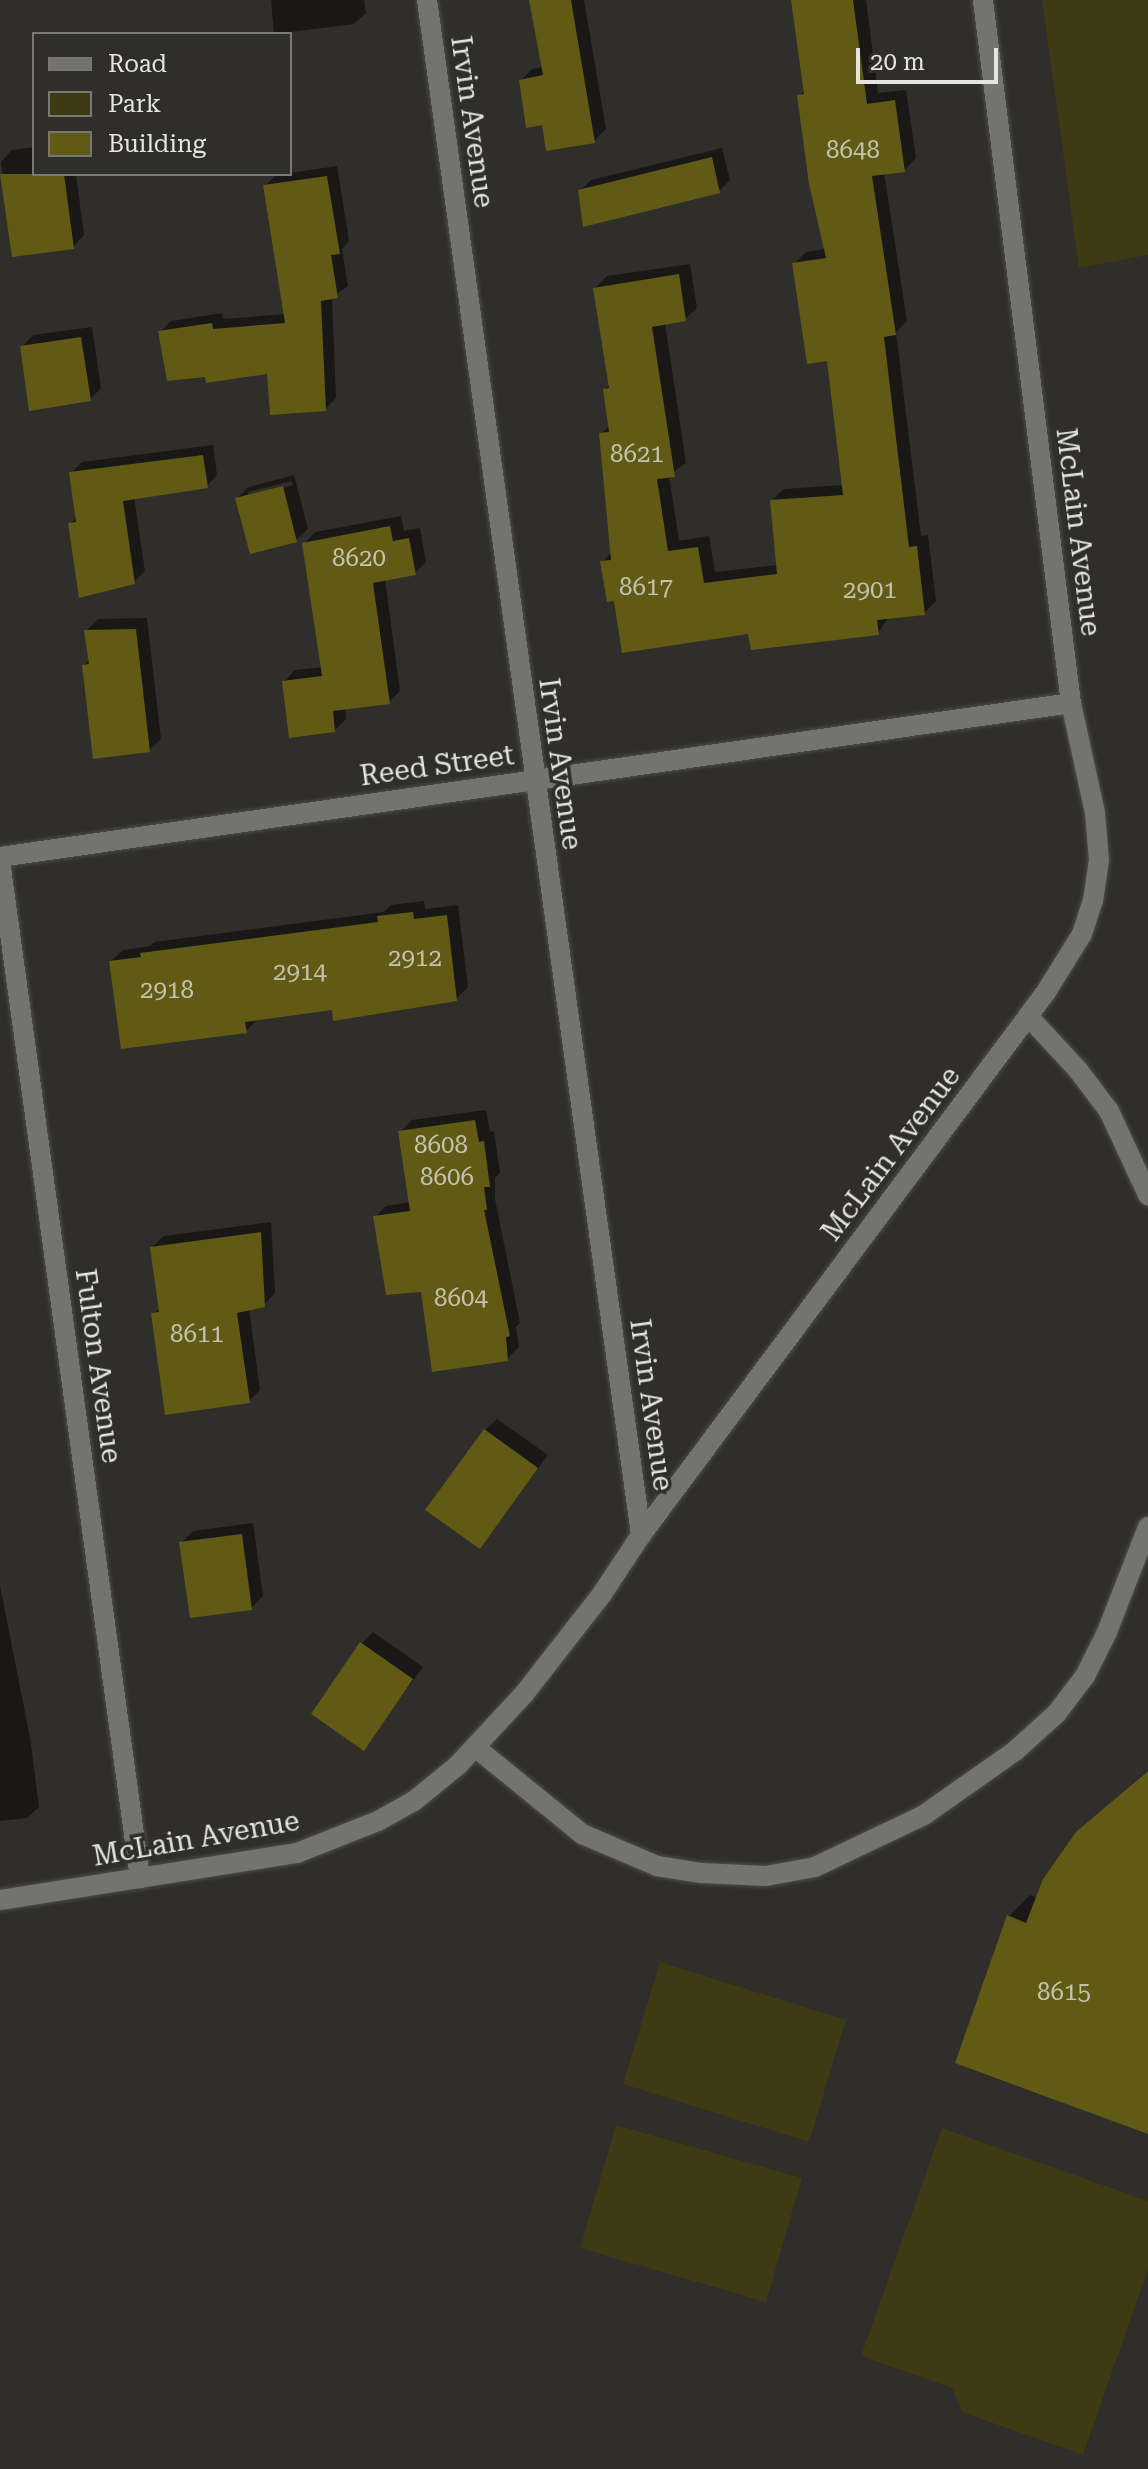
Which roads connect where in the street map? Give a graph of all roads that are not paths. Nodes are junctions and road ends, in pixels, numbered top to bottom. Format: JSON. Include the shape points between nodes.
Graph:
{"nodes":[{"id":1,"x":427,"y":0,"type":"edge"},
{"id":2,"x":983,"y":0,"type":"edge"},
{"id":3,"x":1071,"y":703,"type":"junction"},
{"id":4,"x":534,"y":780,"type":"junction"},
{"id":5,"x":0,"y":859,"type":"edge"},
{"id":6,"x":1028,"y":1016,"type":"junction"},
{"id":7,"x":1148,"y":1195,"type":"edge"},
{"id":8,"x":1148,"y":1527,"type":"edge"},
{"id":9,"x":641,"y":1535,"type":"junction"},
{"id":10,"x":475,"y":1747,"type":"junction"},
{"id":11,"x":140,"y":1878,"type":"junction"},
{"id":12,"x":0,"y":1900,"type":"edge"}],
"edges":[{"from":1,"to":4,"type":"street","name":"Irvin Avenue"},
{"from":2,"to":3,"type":"street","name":"McLain Avenue"},
{"from":3,"to":4,"type":"street","name":"Reed Street"},
{"from":3,"to":6,"type":"street","name":"McLain Avenue","via":[[1095,813],[1099,860],[1082,934]]},
{"from":4,"to":5,"type":"street","name":"Reed Street"},
{"from":4,"to":9,"type":"street","name":"Irvin Avenue"},
{"from":5,"to":11,"type":"street","name":"Fulton Avenue"},
{"from":6,"to":7,"type":"street","via":[[1109,1111]]},
{"from":6,"to":9,"type":"street","name":"McLain Avenue"},
{"from":8,"to":10,"type":"street","via":[[1107,1632],[1085,1676],[1057,1713],[1015,1751],[924,1815],[815,1867],[766,1876],[657,1866],[582,1834]]},
{"from":9,"to":10,"type":"street","name":"McLain Avenue","via":[[524,1694]]},
{"from":10,"to":11,"type":"street","name":"McLain Avenue","via":[[414,1801],[338,1840],[251,1863]]},
{"from":11,"to":12,"type":"street","name":"McLain Avenue"}]}
